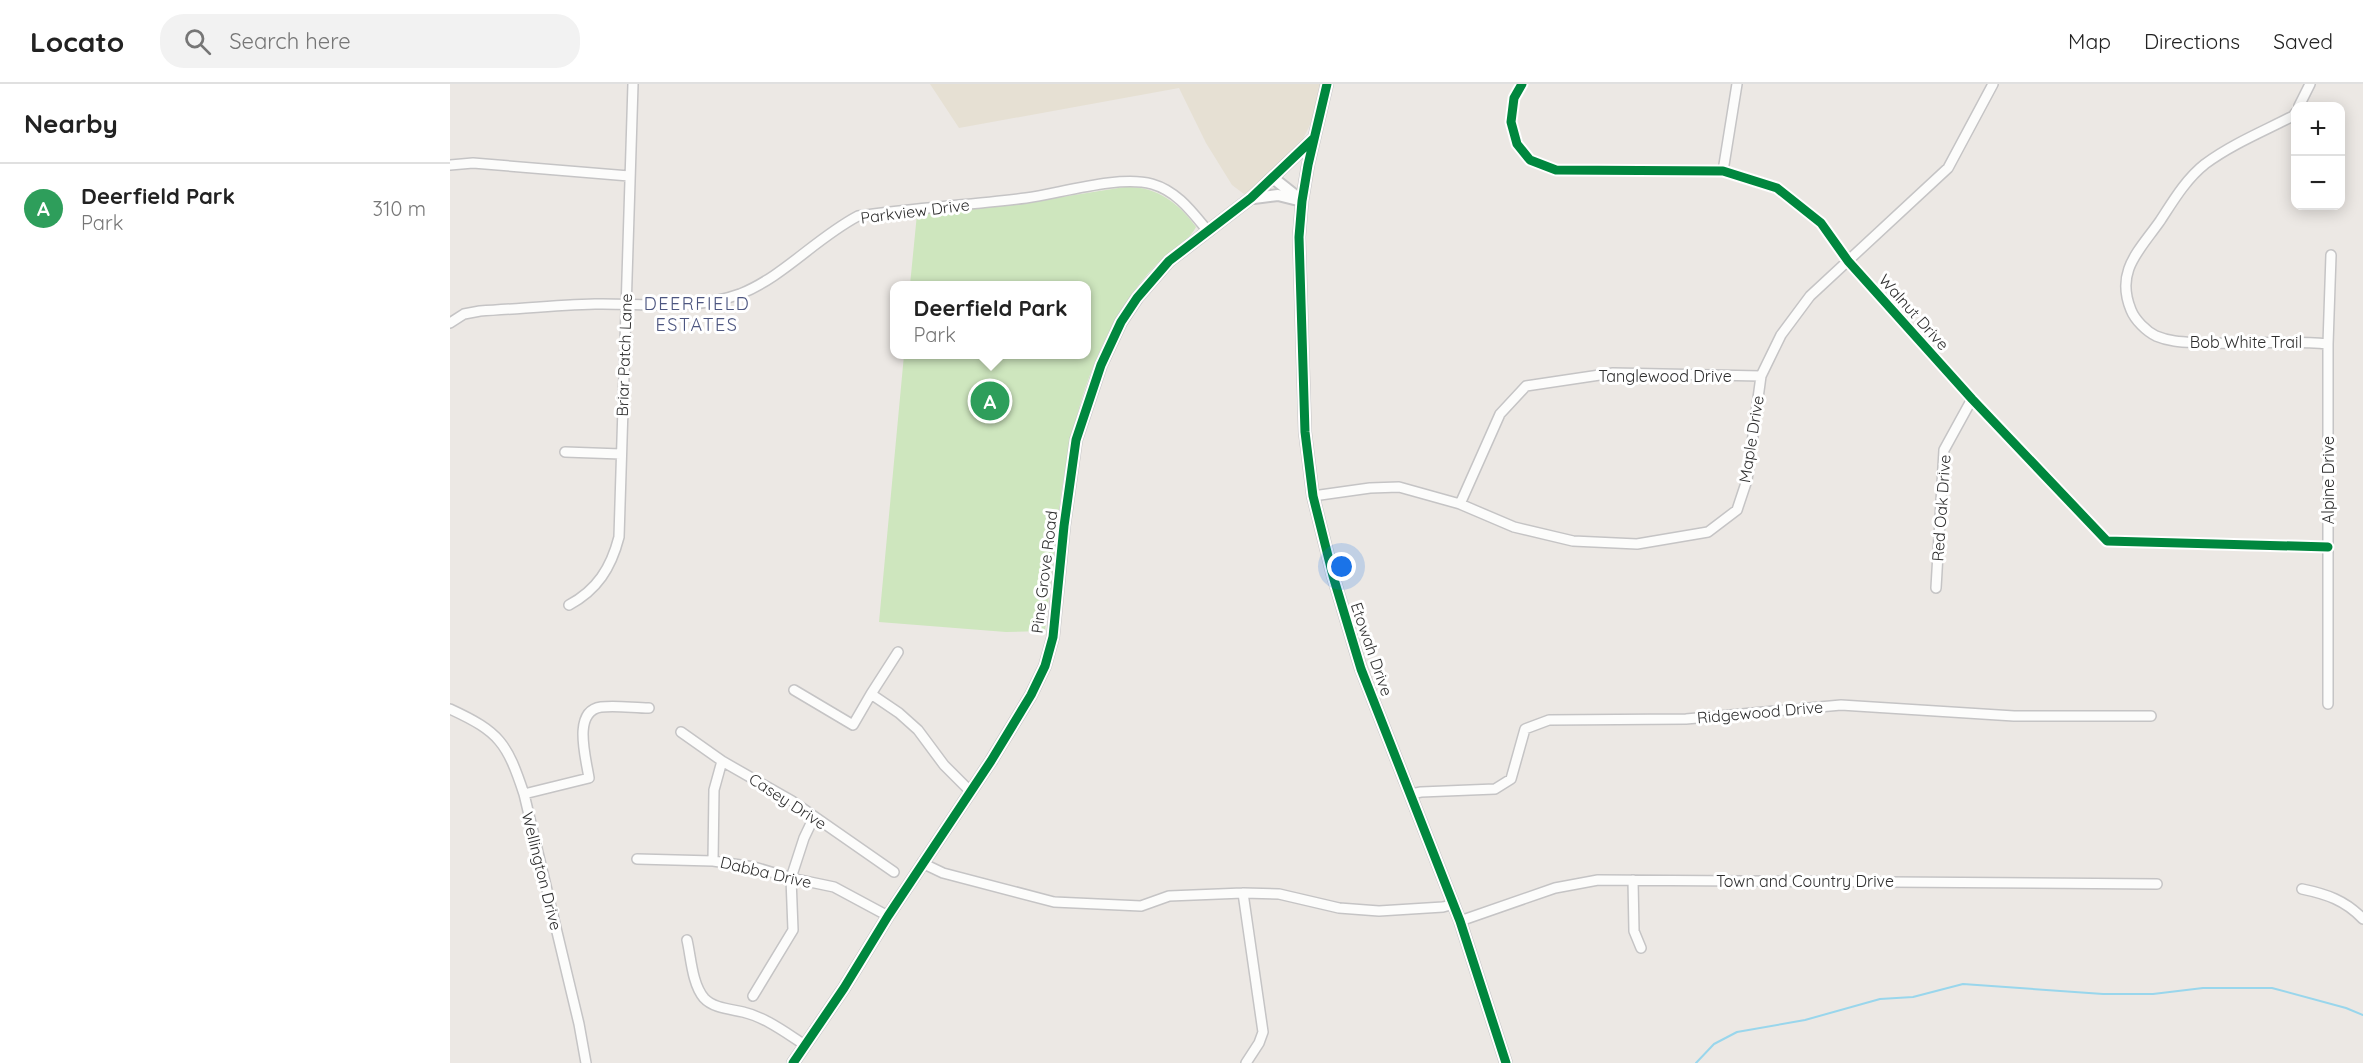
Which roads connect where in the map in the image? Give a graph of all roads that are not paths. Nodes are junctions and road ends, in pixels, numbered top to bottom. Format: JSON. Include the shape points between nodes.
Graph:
{"nodes":[{"id":1,"x":633,"y":84,"type":"edge"},
{"id":2,"x":1327,"y":84,"type":"edge"},
{"id":3,"x":1522,"y":84,"type":"edge"},
{"id":4,"x":1737,"y":84,"type":"edge"},
{"id":5,"x":1993,"y":84,"type":"edge"},
{"id":6,"x":2310,"y":84,"type":"edge"},
{"id":7,"x":2301,"y":102,"type":"edge"},
{"id":8,"x":2291,"y":117,"type":"edge"},
{"id":9,"x":1312,"y":139,"type":"junction"},
{"id":10,"x":450,"y":165,"type":"edge"},
{"id":11,"x":1723,"y":171,"type":"junction"},
{"id":12,"x":629,"y":176,"type":"junction"},
{"id":13,"x":1273,"y":178,"type":"junction"},
{"id":14,"x":1251,"y":198,"type":"junction"},
{"id":15,"x":1302,"y":201,"type":"junction"},
{"id":16,"x":1207,"y":231,"type":"junction"},
{"id":17,"x":2331,"y":255,"type":"dead end"},
{"id":18,"x":1848,"y":261,"type":"junction"},
{"id":19,"x":626,"y":304,"type":"junction"},
{"id":20,"x":450,"y":323,"type":"edge"},
{"id":21,"x":2328,"y":344,"type":"junction"},
{"id":22,"x":1761,"y":376,"type":"junction"},
{"id":23,"x":1972,"y":399,"type":"junction"},
{"id":24,"x":565,"y":452,"type":"dead end"},
{"id":25,"x":621,"y":454,"type":"junction"},
{"id":26,"x":1313,"y":496,"type":"junction"},
{"id":27,"x":1460,"y":504,"type":"junction"},
{"id":28,"x":2328,"y":547,"type":"junction"},
{"id":29,"x":1936,"y":588,"type":"dead end"},
{"id":30,"x":568,"y":605,"type":"dead end"},
{"id":31,"x":898,"y":652,"type":"dead end"},
{"id":32,"x":794,"y":690,"type":"dead end"},
{"id":33,"x":871,"y":694,"type":"junction"},
{"id":34,"x":2328,"y":704,"type":"dead end"},
{"id":35,"x":649,"y":708,"type":"dead end"},
{"id":36,"x":450,"y":709,"type":"edge"},
{"id":37,"x":2151,"y":716,"type":"dead end"},
{"id":38,"x":681,"y":732,"type":"dead end"},
{"id":39,"x":722,"y":760,"type":"junction"},
{"id":40,"x":970,"y":791,"type":"junction"},
{"id":41,"x":524,"y":794,"type":"junction"},
{"id":42,"x":1411,"y":794,"type":"junction"},
{"id":43,"x":814,"y":817,"type":"junction"},
{"id":44,"x":637,"y":858,"type":"dead end"},
{"id":45,"x":713,"y":861,"type":"junction"},
{"id":46,"x":922,"y":863,"type":"junction"},
{"id":47,"x":894,"y":872,"type":"dead end"},
{"id":48,"x":791,"y":878,"type":"junction"},
{"id":49,"x":1633,"y":880,"type":"junction"},
{"id":50,"x":2157,"y":884,"type":"dead end"},
{"id":51,"x":2302,"y":889,"type":"dead end"},
{"id":52,"x":1242,"y":893,"type":"junction"},
{"id":53,"x":1454,"y":904,"type":"junction"},
{"id":54,"x":888,"y":916,"type":"junction"},
{"id":55,"x":2363,"y":919,"type":"edge"},
{"id":56,"x":1460,"y":921,"type":"junction"},
{"id":57,"x":687,"y":940,"type":"dead end"},
{"id":58,"x":1641,"y":948,"type":"dead end"},
{"id":59,"x":753,"y":996,"type":"dead end"},
{"id":60,"x":805,"y":1045,"type":"junction"},
{"id":61,"x":586,"y":1063,"type":"edge"},
{"id":62,"x":793,"y":1063,"type":"edge"},
{"id":63,"x":1246,"y":1063,"type":"edge"},
{"id":64,"x":1506,"y":1063,"type":"edge"}],
"edges":[{"from":1,"to":12,"type":"street","name":"Briar Patch Lane"},
{"from":2,"to":9,"type":"street","name":"Etowah Drive"},
{"from":3,"to":11,"type":"street","name":"Walnut Drive","via":[[1514,98],[1511,122],[1517,144],[1530,160],[1556,170]]},
{"from":4,"to":11,"type":"street"},
{"from":5,"to":18,"type":"street","name":"Maple Drive","via":[[1948,168]]},
{"from":6,"to":7,"type":"street"},
{"from":8,"to":21,"type":"street","name":"Bob White Trail","via":[[2225,151],[2185,183],[2138,249],[2125,276],[2125,297],[2133,315],[2147,330],[2175,341]]},
{"from":9,"to":13,"type":"street","name":"Pine Grove Road"},
{"from":9,"to":15,"type":"street","name":"Etowah Drive"},
{"from":10,"to":12,"type":"street","via":[[473,163]]},
{"from":11,"to":18,"type":"street","name":"Walnut Drive","via":[[1777,188],[1821,224]]},
{"from":12,"to":19,"type":"street","name":"Briar Patch Lane"},
{"from":13,"to":14,"type":"street","name":"Pine Grove Road"},
{"from":13,"to":15,"type":"street"},
{"from":14,"to":15,"type":"street","via":[[1272,194]]},
{"from":14,"to":16,"type":"street","name":"Pine Grove Road"},
{"from":15,"to":26,"type":"street","name":"Etowah Drive","via":[[1299,237],[1305,432]]},
{"from":16,"to":19,"type":"street","name":"Parkview Drive","via":[[1181,201],[1162,187],[1120,182],[1028,198],[858,216],[740,293],[695,304]]},
{"from":16,"to":40,"type":"street","name":"Pine Grove Road","via":[[1169,261],[1137,298],[1101,365],[1076,440],[1053,637],[1045,666]]},
{"from":17,"to":21,"type":"street","name":"Alpine Drive"},
{"from":18,"to":22,"type":"street","name":"Maple Drive","via":[[1810,296],[1781,335]]},
{"from":18,"to":23,"type":"street","name":"Walnut Drive"},
{"from":19,"to":20,"type":"street","name":"Parkview Drive","via":[[480,311],[464,314]]},
{"from":19,"to":25,"type":"street","name":"Briar Patch Lane"},
{"from":21,"to":28,"type":"street","name":"Alpine Drive"},
{"from":22,"to":27,"type":"street","name":"Tanglewood Drive","via":[[1613,373],[1526,386],[1500,414]]},
{"from":22,"to":27,"type":"street","name":"Maple Drive","via":[[1747,480],[1737,510],[1708,532],[1637,544],[1573,541],[1514,527]]},
{"from":23,"to":28,"type":"street","name":"Walnut Drive","via":[[2107,541]]},
{"from":23,"to":29,"type":"street","name":"Red Oak Drive","via":[[1944,450]]},
{"from":24,"to":25,"type":"street"},
{"from":25,"to":30,"type":"street","name":"Briar Patch Lane","via":[[619,537],[613,558],[591,590]]},
{"from":26,"to":27,"type":"street","name":"Maple Drive","via":[[1390,486]]},
{"from":26,"to":42,"type":"street","name":"Etowah Drive","via":[[1361,669]]},
{"from":28,"to":34,"type":"street","name":"Alpine Drive"},
{"from":31,"to":33,"type":"street"},
{"from":32,"to":33,"type":"street","via":[[853,725]]},
{"from":33,"to":40,"type":"street","via":[[918,730]]},
{"from":35,"to":41,"type":"street","via":[[599,707],[587,713],[582,727],[589,778]]},
{"from":36,"to":41,"type":"street","name":"Wellington Drive","via":[[480,723],[500,741],[512,759]]},
{"from":37,"to":42,"type":"street","name":"Ridgewood Drive","via":[[2014,716],[1841,705],[1686,719],[1549,720],[1525,729],[1511,779],[1495,789]]},
{"from":38,"to":39,"type":"street","name":"Casey Drive"},
{"from":39,"to":43,"type":"street","name":"Casey Drive"},
{"from":39,"to":45,"type":"street","via":[[714,790]]},
{"from":40,"to":46,"type":"street","name":"Pine Grove Road"},
{"from":41,"to":61,"type":"street","name":"Wellington Drive"},
{"from":42,"to":53,"type":"street","name":"Etowah Drive"},
{"from":43,"to":47,"type":"street","name":"Casey Drive"},
{"from":43,"to":48,"type":"street"},
{"from":44,"to":45,"type":"street","name":"Dabba Drive"},
{"from":45,"to":48,"type":"street","name":"Dabba Drive"},
{"from":46,"to":52,"type":"street","via":[[943,873],[1054,902],[1142,906],[1169,896]]},
{"from":46,"to":54,"type":"street","name":"Pine Grove Road"},
{"from":48,"to":54,"type":"street","name":"Dabba Drive","via":[[834,887]]},
{"from":48,"to":59,"type":"street","via":[[793,930]]},
{"from":49,"to":50,"type":"street","name":"Town and Country Drive"},
{"from":49,"to":56,"type":"street","name":"Town and Country Drive","via":[[1571,884]]},
{"from":49,"to":58,"type":"street","via":[[1634,931]]},
{"from":51,"to":55,"type":"street","via":[[2334,896]]},
{"from":52,"to":53,"type":"street","via":[[1280,894],[1339,908],[1378,911]]},
{"from":52,"to":63,"type":"street","via":[[1263,1032]]},
{"from":53,"to":56,"type":"street","name":"Etowah Drive"},
{"from":54,"to":60,"type":"street","name":"Pine Grove Road"},
{"from":56,"to":64,"type":"street","name":"Etowah Drive"},
{"from":57,"to":60,"type":"street","via":[[704,998],[746,1013]]},
{"from":60,"to":62,"type":"street","name":"Pine Grove Road"}]}
